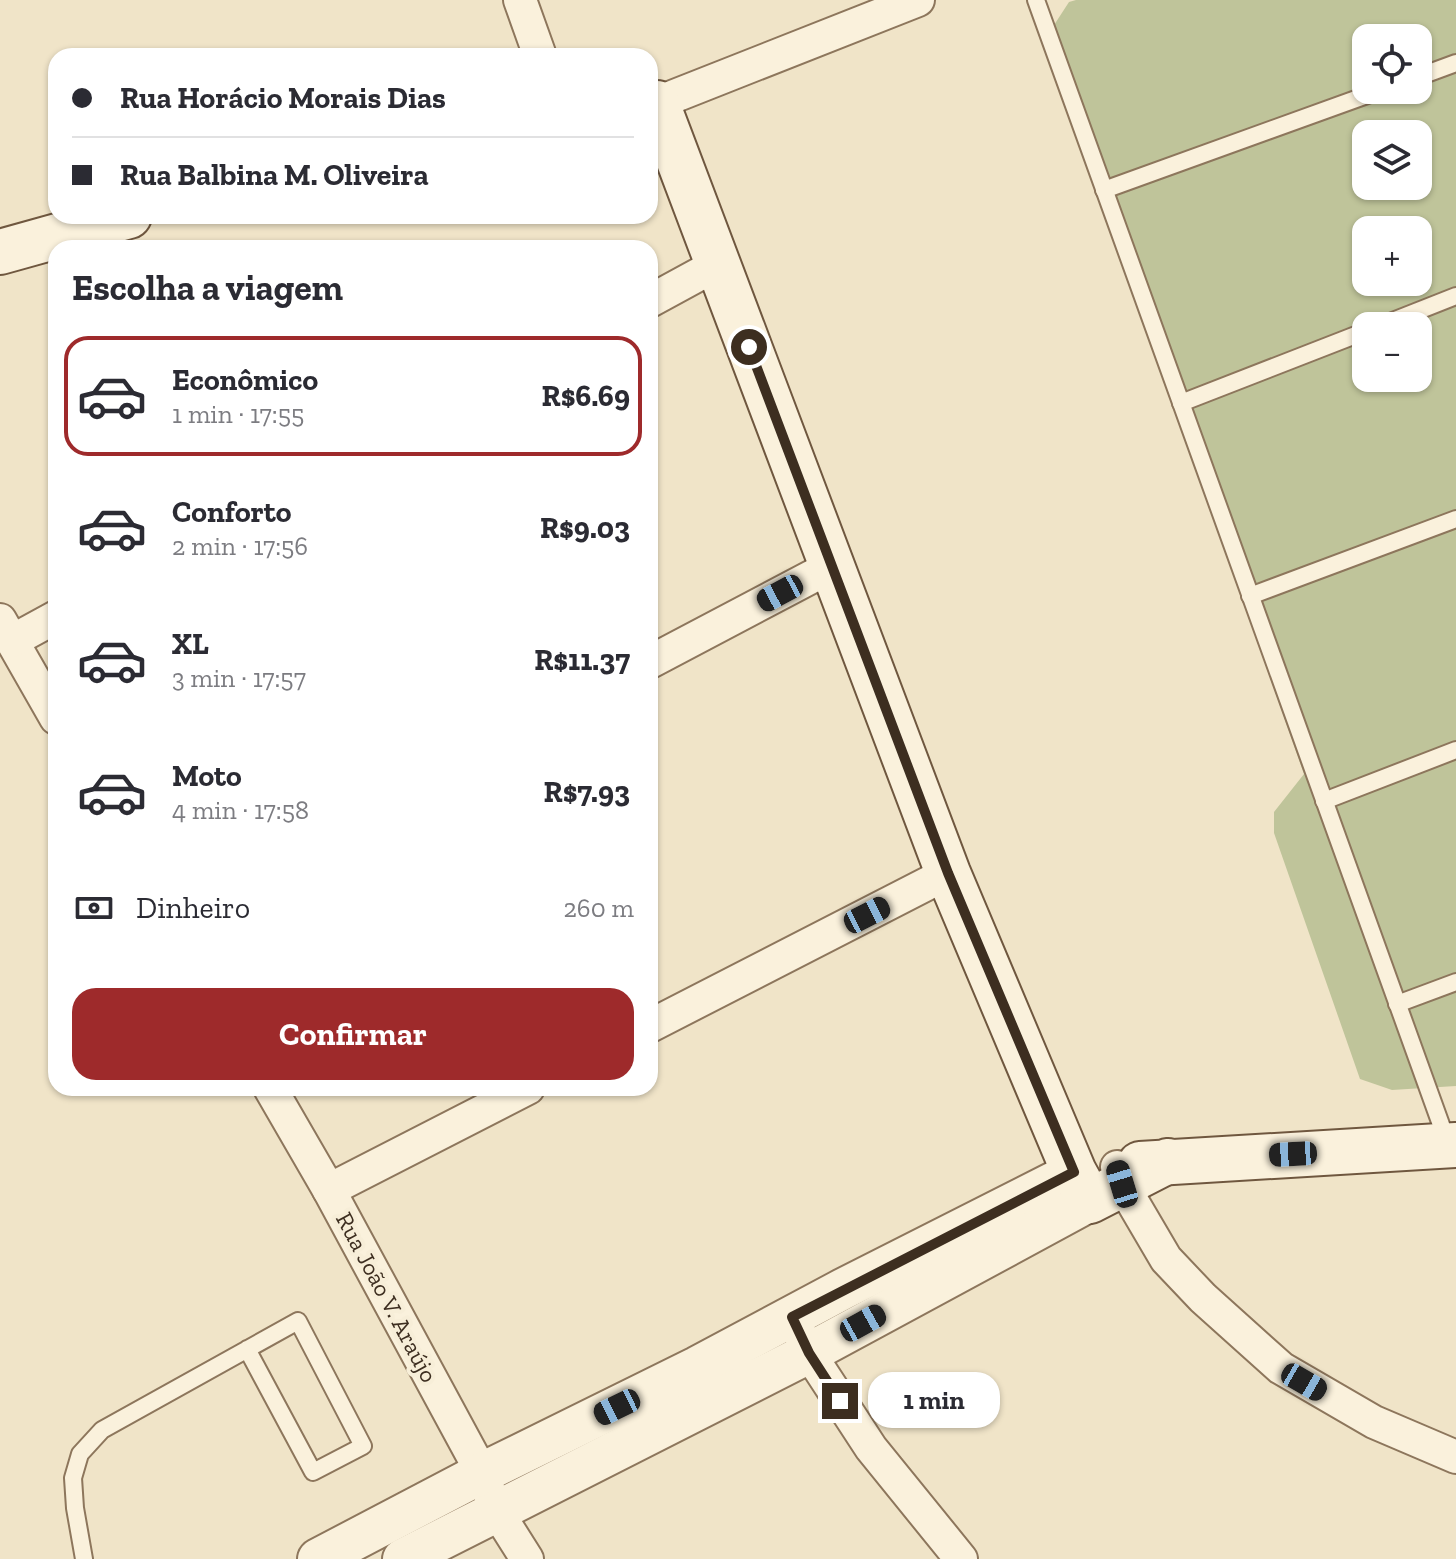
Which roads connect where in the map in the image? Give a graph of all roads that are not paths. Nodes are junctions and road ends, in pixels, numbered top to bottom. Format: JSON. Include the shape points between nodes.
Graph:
{"nodes":[{"id":1,"x":520,"y":0,"type":"edge"},
{"id":2,"x":918,"y":0,"type":"edge"},
{"id":3,"x":1036,"y":0,"type":"edge"},
{"id":4,"x":885,"y":6,"type":"edge"},
{"id":5,"x":537,"y":48,"type":"edge"},
{"id":6,"x":1456,"y":63,"type":"edge"},
{"id":7,"x":1432,"y":72,"type":"edge"},
{"id":8,"x":1352,"y":100,"type":"edge"},
{"id":9,"x":658,"y":101,"type":"edge"},
{"id":10,"x":658,"y":113,"type":"edge"},
{"id":11,"x":1104,"y":190,"type":"junction"},
{"id":12,"x":100,"y":224,"type":"edge"},
{"id":13,"x":0,"y":252,"type":"edge"},
{"id":14,"x":718,"y":264,"type":"junction"},
{"id":15,"x":1456,"y":296,"type":"edge"},
{"id":16,"x":658,"y":297,"type":"edge"},
{"id":17,"x":1415,"y":312,"type":"edge"},
{"id":18,"x":1352,"y":336,"type":"edge"},
{"id":19,"x":1181,"y":403,"type":"junction"},
{"id":20,"x":1456,"y":519,"type":"edge"},
{"id":21,"x":832,"y":566,"type":"junction"},
{"id":22,"x":1250,"y":596,"type":"junction"},
{"id":23,"x":48,"y":619,"type":"edge"},
{"id":24,"x":6,"y":630,"type":"edge"},
{"id":25,"x":658,"y":658,"type":"edge"},
{"id":26,"x":48,"y":704,"type":"edge"},
{"id":27,"x":1456,"y":750,"type":"edge"},
{"id":28,"x":1324,"y":801,"type":"junction"},
{"id":29,"x":948,"y":873,"type":"junction"},
{"id":30,"x":1456,"y":982,"type":"edge"},
{"id":31,"x":1397,"y":1004,"type":"junction"},
{"id":32,"x":658,"y":1022,"type":"edge"},
{"id":33,"x":275,"y":1096,"type":"edge"},
{"id":34,"x":512,"y":1096,"type":"edge"},
{"id":35,"x":1452,"y":1145,"type":"edge"},
{"id":36,"x":1100,"y":1181,"type":"junction"},
{"id":37,"x":329,"y":1190,"type":"junction"},
{"id":38,"x":792,"y":1317,"type":"junction"},
{"id":39,"x":247,"y":1349,"type":"junction"},
{"id":40,"x":809,"y":1353,"type":"junction"},
{"id":41,"x":1456,"y":1457,"type":"edge"},
{"id":42,"x":482,"y":1473,"type":"junction"},
{"id":43,"x":496,"y":1510,"type":"junction"},
{"id":44,"x":84,"y":1559,"type":"edge"},
{"id":45,"x":318,"y":1559,"type":"edge"},
{"id":46,"x":403,"y":1559,"type":"edge"},
{"id":47,"x":527,"y":1559,"type":"edge"},
{"id":48,"x":961,"y":1559,"type":"edge"}],
"edges":[{"from":1,"to":5,"type":"street"},
{"from":2,"to":4,"type":"street"},
{"from":3,"to":11,"type":"lane"},
{"from":4,"to":9,"type":"street"},
{"from":6,"to":7,"type":"lane"},
{"from":8,"to":11,"type":"lane"},
{"from":10,"to":14,"type":"main road"},
{"from":11,"to":19,"type":"lane"},
{"from":12,"to":13,"type":"main road"},
{"from":14,"to":16,"type":"street"},
{"from":14,"to":21,"type":"main road"},
{"from":15,"to":17,"type":"lane"},
{"from":18,"to":19,"type":"lane"},
{"from":19,"to":22,"type":"lane"},
{"from":20,"to":22,"type":"lane"},
{"from":21,"to":25,"type":"street"},
{"from":21,"to":29,"type":"main road"},
{"from":22,"to":28,"type":"lane"},
{"from":23,"to":24,"type":"street"},
{"from":24,"to":26,"type":"street"},
{"from":27,"to":28,"type":"lane"},
{"from":28,"to":31,"type":"lane"},
{"from":29,"to":32,"type":"street"},
{"from":29,"to":36,"type":"main road"},
{"from":30,"to":31,"type":"lane"},
{"from":31,"to":35,"type":"lane"},
{"from":33,"to":37,"type":"street","name":"Rua João V. Araújo"},
{"from":34,"to":37,"type":"street"},
{"from":35,"to":36,"type":"main road","via":[[1168,1161]]},
{"from":36,"to":38,"type":"street"},
{"from":36,"to":40,"type":"street"},
{"from":36,"to":41,"type":"street","via":[[1203,1298],[1281,1368],[1374,1422]]},
{"from":37,"to":42,"type":"street","name":"Rua João V. Araújo"},
{"from":38,"to":40,"type":"street"},
{"from":38,"to":42,"type":"street"},
{"from":39,"to":39,"type":"lane","via":[[298,1321],[363,1446],[313,1472]]},
{"from":39,"to":44,"type":"lane","via":[[102,1430],[80,1454],[73,1478]]},
{"from":40,"to":43,"type":"street"},
{"from":40,"to":48,"type":"street","via":[[871,1448]]},
{"from":42,"to":43,"type":"street","name":"Rua João V. Araújo"},
{"from":42,"to":45,"type":"street"},
{"from":43,"to":46,"type":"street"},
{"from":43,"to":47,"type":"street","name":"Rua João V. Araújo"}]}
